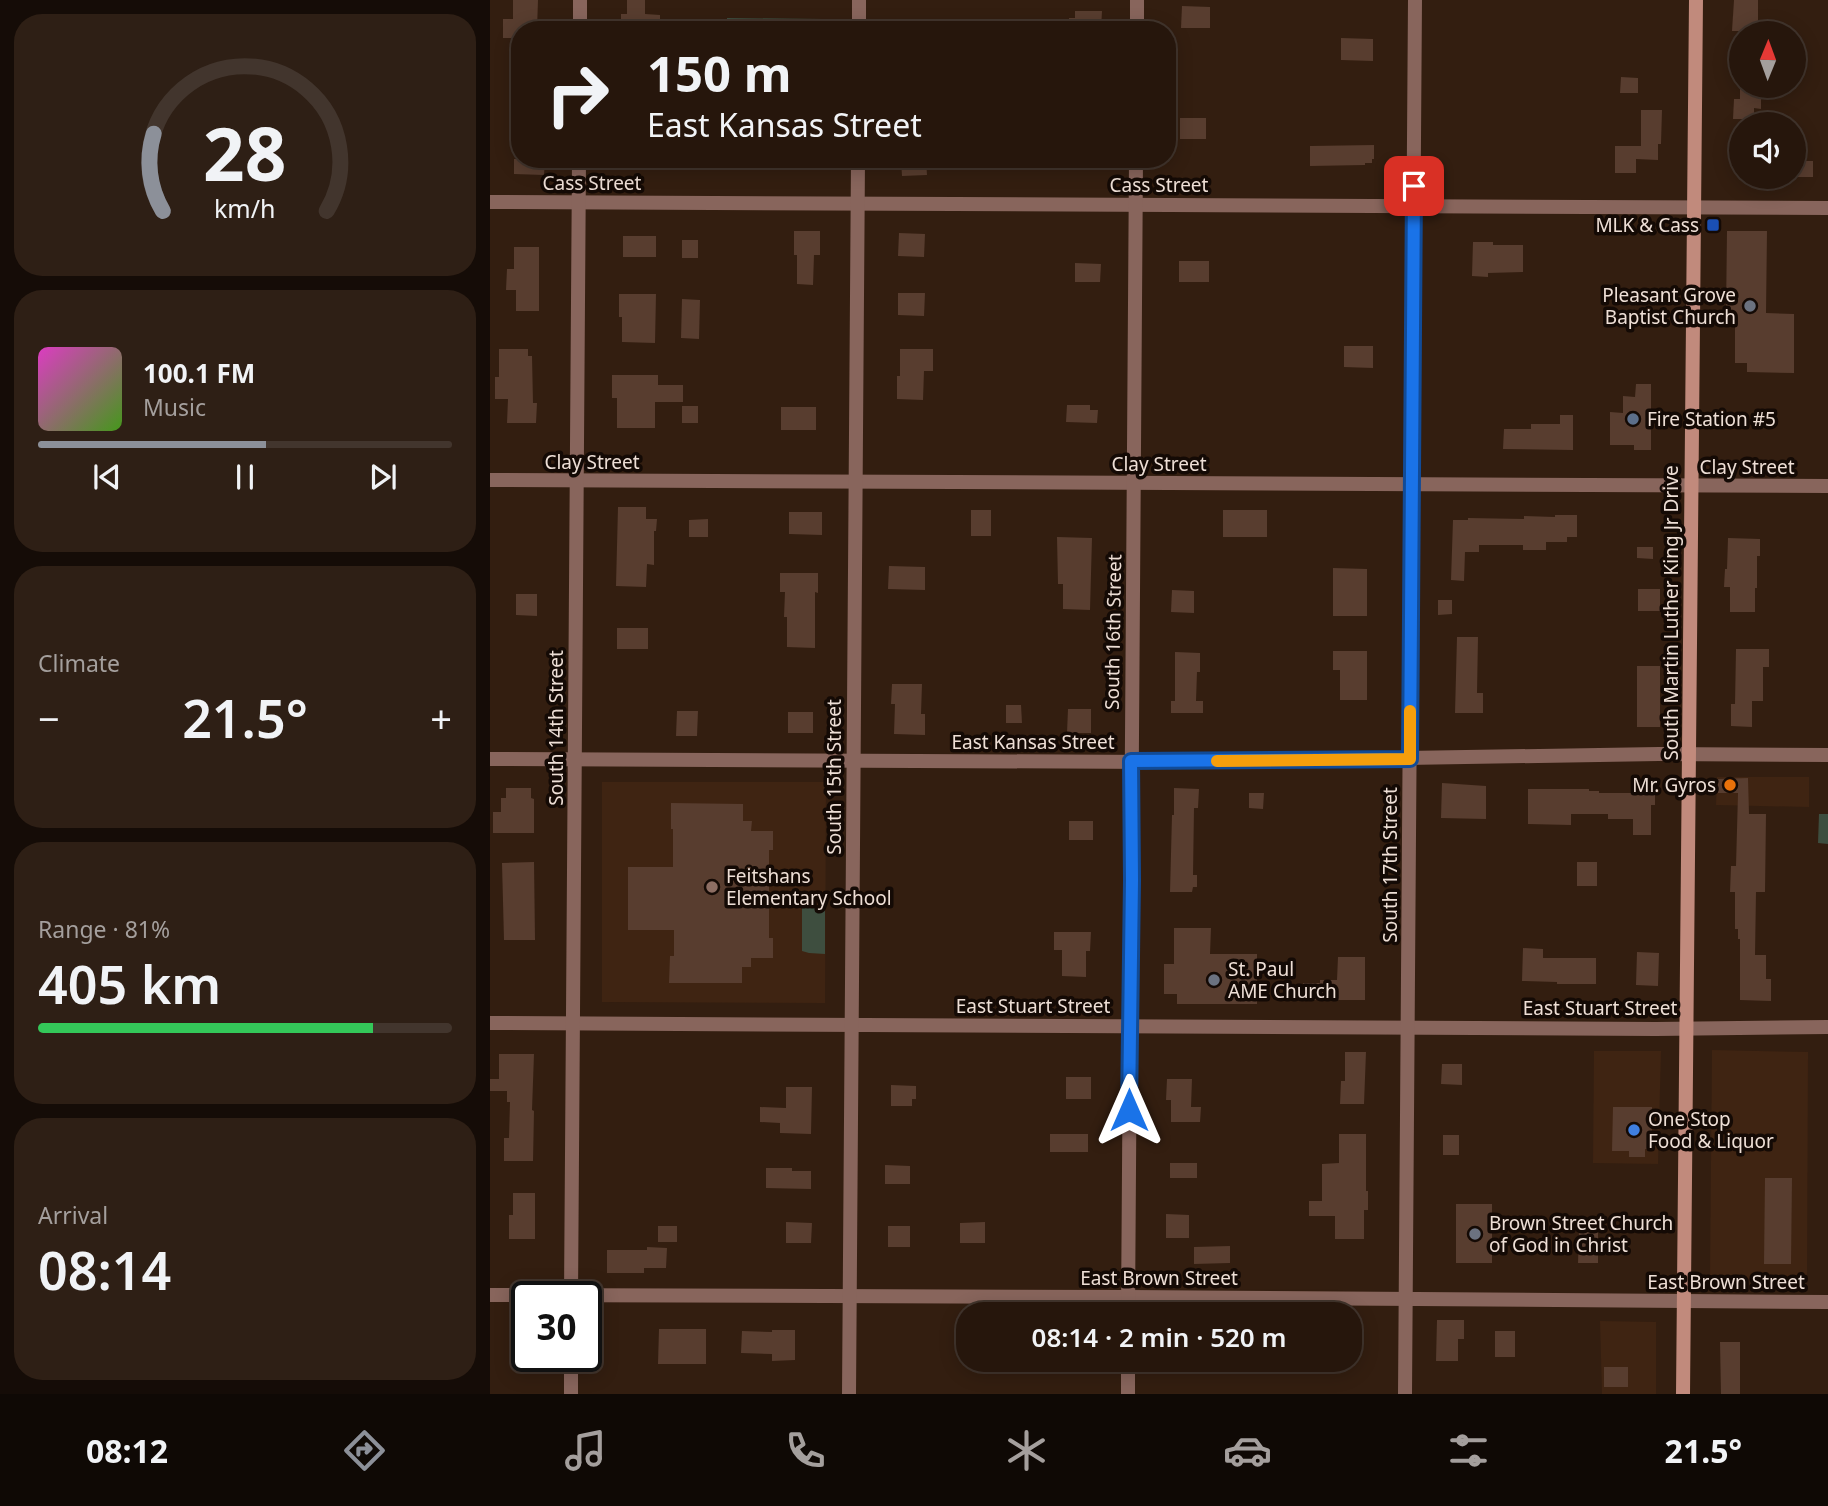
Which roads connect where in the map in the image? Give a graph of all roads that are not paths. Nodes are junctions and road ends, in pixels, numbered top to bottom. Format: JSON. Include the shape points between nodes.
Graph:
{"nodes":[{"id":1,"x":580,"y":0,"type":"edge"},
{"id":2,"x":859,"y":0,"type":"edge"},
{"id":3,"x":1137,"y":0,"type":"edge"},
{"id":4,"x":1415,"y":0,"type":"edge"},
{"id":5,"x":1696,"y":0,"type":"edge"},
{"id":6,"x":580,"y":21,"type":"edge"},
{"id":7,"x":859,"y":21,"type":"edge"},
{"id":8,"x":1137,"y":21,"type":"edge"},
{"id":9,"x":579,"y":168,"type":"edge"},
{"id":10,"x":858,"y":168,"type":"edge"},
{"id":11,"x":1136,"y":168,"type":"edge"},
{"id":12,"x":490,"y":202,"type":"edge"},
{"id":13,"x":579,"y":202,"type":"junction"},
{"id":14,"x":858,"y":204,"type":"junction"},
{"id":15,"x":1136,"y":204,"type":"junction"},
{"id":16,"x":1414,"y":206,"type":"junction"},
{"id":17,"x":1694,"y":207,"type":"junction"},
{"id":18,"x":1828,"y":208,"type":"edge"},
{"id":19,"x":490,"y":480,"type":"edge"},
{"id":20,"x":577,"y":481,"type":"junction"},
{"id":21,"x":856,"y":482,"type":"junction"},
{"id":22,"x":1134,"y":483,"type":"junction"},
{"id":23,"x":1412,"y":484,"type":"junction"},
{"id":24,"x":1691,"y":486,"type":"junction"},
{"id":25,"x":1828,"y":486,"type":"edge"},
{"id":26,"x":1689,"y":755,"type":"junction"},
{"id":27,"x":1828,"y":755,"type":"edge"},
{"id":28,"x":490,"y":758,"type":"edge"},
{"id":29,"x":575,"y":758,"type":"junction"},
{"id":30,"x":1410,"y":759,"type":"junction"},
{"id":31,"x":854,"y":761,"type":"junction"},
{"id":32,"x":1131,"y":761,"type":"junction"},
{"id":33,"x":490,"y":1023,"type":"edge"},
{"id":34,"x":574,"y":1024,"type":"junction"},
{"id":35,"x":852,"y":1024,"type":"junction"},
{"id":36,"x":1130,"y":1025,"type":"junction"},
{"id":37,"x":1408,"y":1027,"type":"junction"},
{"id":38,"x":1828,"y":1027,"type":"edge"},
{"id":39,"x":1686,"y":1028,"type":"junction"},
{"id":40,"x":571,"y":1281,"type":"edge"},
{"id":41,"x":490,"y":1295,"type":"edge"},
{"id":42,"x":511,"y":1295,"type":"edge"},
{"id":43,"x":602,"y":1296,"type":"edge"},
{"id":44,"x":850,"y":1297,"type":"junction"},
{"id":45,"x":1128,"y":1297,"type":"junction"},
{"id":46,"x":1405,"y":1299,"type":"junction"},
{"id":47,"x":1685,"y":1301,"type":"junction"},
{"id":48,"x":1128,"y":1302,"type":"edge"},
{"id":49,"x":1828,"y":1302,"type":"edge"},
{"id":50,"x":571,"y":1372,"type":"edge"},
{"id":51,"x":1128,"y":1372,"type":"edge"},
{"id":52,"x":571,"y":1394,"type":"edge"},
{"id":53,"x":849,"y":1394,"type":"edge"},
{"id":54,"x":1128,"y":1394,"type":"edge"},
{"id":55,"x":1405,"y":1394,"type":"edge"},
{"id":56,"x":1683,"y":1394,"type":"edge"}],
"edges":[{"from":1,"to":6,"type":"street"},
{"from":2,"to":7,"type":"street"},
{"from":3,"to":8,"type":"street"},
{"from":4,"to":16,"type":"street","name":"South 17th Street"},
{"from":5,"to":17,"type":"street","name":"South Martin Luther King Jr Drive"},
{"from":9,"to":13,"type":"street","name":"South 14th Street"},
{"from":10,"to":14,"type":"street","name":"South 15th Street"},
{"from":11,"to":15,"type":"street","name":"South 16th Street"},
{"from":12,"to":13,"type":"street","name":"Cass Street"},
{"from":13,"to":14,"type":"street","name":"Cass Street"},
{"from":13,"to":20,"type":"street","name":"South 14th Street"},
{"from":14,"to":15,"type":"street","name":"Cass Street"},
{"from":14,"to":21,"type":"street","name":"South 15th Street"},
{"from":15,"to":16,"type":"street","name":"Cass Street"},
{"from":15,"to":22,"type":"street","name":"South 16th Street"},
{"from":16,"to":17,"type":"street","name":"Cass Street"},
{"from":16,"to":23,"type":"street","name":"South 17th Street"},
{"from":17,"to":18,"type":"street","name":"Cass Street"},
{"from":17,"to":24,"type":"street","name":"South Martin Luther King Jr Drive"},
{"from":19,"to":20,"type":"street","name":"Clay Street"},
{"from":20,"to":21,"type":"street","name":"Clay Street"},
{"from":20,"to":29,"type":"street","name":"South 14th Street"},
{"from":21,"to":22,"type":"street","name":"Clay Street"},
{"from":21,"to":31,"type":"street","name":"South 15th Street"},
{"from":22,"to":23,"type":"street","name":"Clay Street"},
{"from":22,"to":32,"type":"street","name":"South 16th Street"},
{"from":23,"to":24,"type":"street","name":"Clay Street"},
{"from":23,"to":30,"type":"street","name":"South 17th Street"},
{"from":24,"to":25,"type":"street","name":"Clay Street"},
{"from":24,"to":26,"type":"street","name":"South Martin Luther King Jr Drive"},
{"from":26,"to":27,"type":"street","name":"East Kansas Street"},
{"from":26,"to":30,"type":"street","name":"East Kansas Street"},
{"from":26,"to":39,"type":"street","name":"South Martin Luther King Jr Drive"},
{"from":28,"to":29,"type":"street","name":"East Kansas Street"},
{"from":29,"to":31,"type":"street","name":"East Kansas Street"},
{"from":29,"to":34,"type":"street","name":"South 14th Street"},
{"from":30,"to":32,"type":"street","name":"East Kansas Street"},
{"from":30,"to":37,"type":"street","name":"South 17th Street"},
{"from":31,"to":32,"type":"street","name":"East Kansas Street"},
{"from":31,"to":35,"type":"street","name":"South 15th Street"},
{"from":32,"to":36,"type":"street","name":"South 16th Street"},
{"from":33,"to":34,"type":"street","name":"East Stuart Street"},
{"from":34,"to":35,"type":"street","name":"East Stuart Street"},
{"from":34,"to":40,"type":"street","name":"South 14th Street"},
{"from":35,"to":36,"type":"street","name":"East Stuart Street"},
{"from":35,"to":44,"type":"street","name":"South 15th Street"},
{"from":36,"to":37,"type":"street","name":"East Stuart Street"},
{"from":36,"to":45,"type":"street","name":"South 16th Street"},
{"from":37,"to":39,"type":"street","name":"East Stuart Street"},
{"from":37,"to":46,"type":"street","name":"South 17th Street"},
{"from":38,"to":39,"type":"street","name":"East Stuart Street"},
{"from":39,"to":47,"type":"street","name":"South Martin Luther King Jr Drive"},
{"from":41,"to":42,"type":"street","name":"East Brown Street"},
{"from":43,"to":44,"type":"street","name":"East Brown Street"},
{"from":44,"to":45,"type":"street","name":"East Brown Street"},
{"from":44,"to":53,"type":"street","name":"South 15th Street"},
{"from":45,"to":46,"type":"street","name":"East Brown Street"},
{"from":45,"to":48,"type":"street","name":"South 16th Street"},
{"from":46,"to":47,"type":"street","name":"East Brown Street"},
{"from":46,"to":55,"type":"street","name":"South 17th Street"},
{"from":47,"to":49,"type":"street","name":"East Brown Street"},
{"from":47,"to":56,"type":"street","name":"South Martin Luther King Jr Drive"},
{"from":50,"to":52,"type":"street"},
{"from":51,"to":54,"type":"street"}]}
